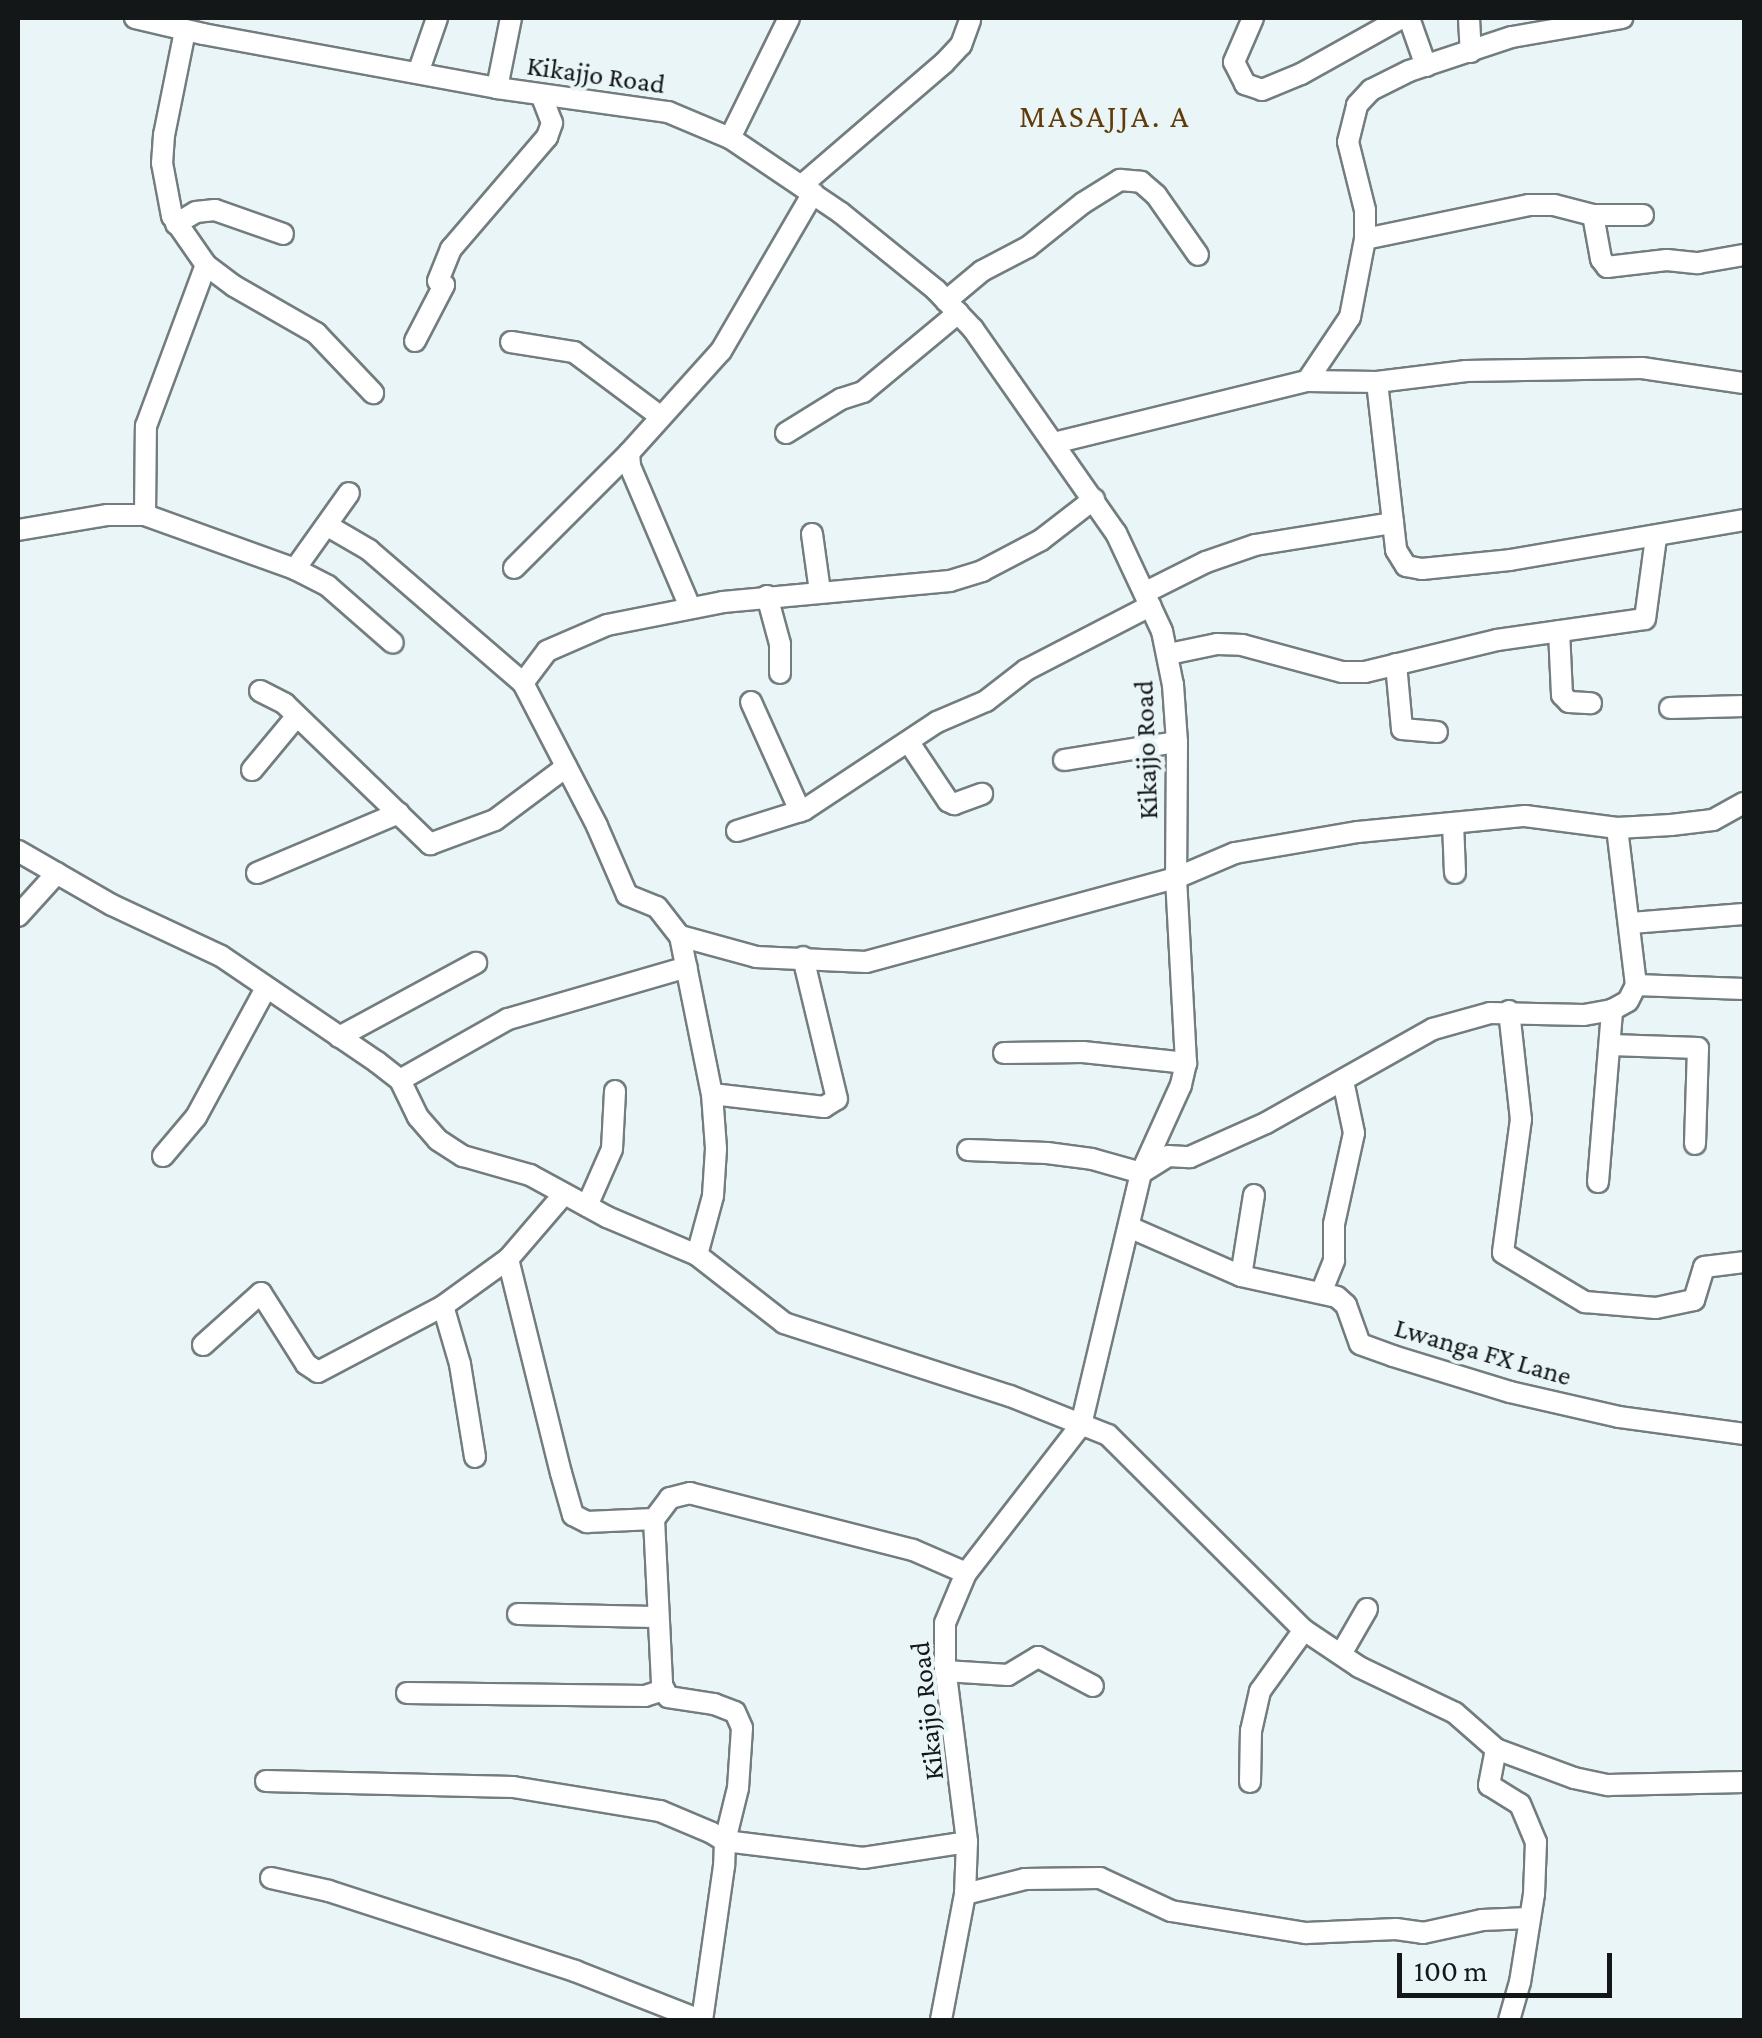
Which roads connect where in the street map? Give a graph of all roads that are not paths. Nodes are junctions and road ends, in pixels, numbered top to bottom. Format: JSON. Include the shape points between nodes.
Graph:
{"nodes":[{"id":1,"x":134,"y":18,"type":"edge"},
{"id":2,"x":437,"y":18,"type":"edge"},
{"id":3,"x":510,"y":18,"type":"edge"},
{"id":4,"x":788,"y":18,"type":"edge"},
{"id":5,"x":1253,"y":18,"type":"edge"},
{"id":6,"x":1401,"y":18,"type":"edge"},
{"id":7,"x":1409,"y":18,"type":"edge"},
{"id":8,"x":1469,"y":18,"type":"edge"},
{"id":9,"x":1622,"y":18,"type":"edge"},
{"id":10,"x":970,"y":20,"type":"dead end"},
{"id":11,"x":201,"y":28,"type":"edge"},
{"id":12,"x":1471,"y":52,"type":"junction"},
{"id":13,"x":1426,"y":66,"type":"junction"},
{"id":14,"x":418,"y":73,"type":"junction"},
{"id":15,"x":496,"y":88,"type":"junction"},
{"id":16,"x":541,"y":95,"type":"junction"},
{"id":17,"x":730,"y":138,"type":"junction"},
{"id":18,"x":807,"y":190,"type":"junction"},
{"id":19,"x":1593,"y":215,"type":"junction"},
{"id":20,"x":1643,"y":215,"type":"dead end"},
{"id":21,"x":176,"y":224,"type":"junction"},
{"id":22,"x":283,"y":234,"type":"dead end"},
{"id":23,"x":1365,"y":239,"type":"junction"},
{"id":24,"x":1198,"y":254,"type":"dead end"},
{"id":25,"x":1744,"y":255,"type":"edge"},
{"id":26,"x":206,"y":266,"type":"junction"},
{"id":27,"x":952,"y":307,"type":"junction"},
{"id":28,"x":414,"y":341,"type":"dead end"},
{"id":29,"x":511,"y":342,"type":"dead end"},
{"id":30,"x":1307,"y":380,"type":"junction"},
{"id":31,"x":1377,"y":382,"type":"junction"},
{"id":32,"x":1744,"y":383,"type":"edge"},
{"id":33,"x":372,"y":393,"type":"dead end"},
{"id":34,"x":660,"y":416,"type":"junction"},
{"id":35,"x":786,"y":433,"type":"dead end"},
{"id":36,"x":1054,"y":443,"type":"junction"},
{"id":37,"x":629,"y":454,"type":"junction"},
{"id":38,"x":349,"y":493,"type":"dead end"},
{"id":39,"x":1094,"y":499,"type":"junction"},
{"id":40,"x":145,"y":515,"type":"junction"},
{"id":41,"x":1744,"y":520,"type":"edge"},
{"id":42,"x":1393,"y":523,"type":"junction"},
{"id":43,"x":328,"y":526,"type":"junction"},
{"id":44,"x":18,"y":530,"type":"edge"},
{"id":45,"x":812,"y":534,"type":"dead end"},
{"id":46,"x":1656,"y":538,"type":"junction"},
{"id":47,"x":514,"y":568,"type":"dead end"},
{"id":48,"x":295,"y":569,"type":"junction"},
{"id":49,"x":820,"y":592,"type":"junction"},
{"id":50,"x":767,"y":596,"type":"junction"},
{"id":51,"x":1148,"y":599,"type":"junction"},
{"id":52,"x":690,"y":607,"type":"junction"},
{"id":53,"x":1560,"y":631,"type":"junction"},
{"id":54,"x":393,"y":643,"type":"dead end"},
{"id":55,"x":1168,"y":654,"type":"junction"},
{"id":56,"x":1396,"y":664,"type":"junction"},
{"id":57,"x":780,"y":673,"type":"dead end"},
{"id":58,"x":523,"y":684,"type":"junction"},
{"id":59,"x":260,"y":691,"type":"dead end"},
{"id":60,"x":751,"y":702,"type":"dead end"},
{"id":61,"x":1591,"y":703,"type":"dead end"},
{"id":62,"x":1744,"y":706,"type":"edge"},
{"id":63,"x":1670,"y":708,"type":"dead end"},
{"id":64,"x":297,"y":716,"type":"junction"},
{"id":65,"x":1436,"y":732,"type":"dead end"},
{"id":66,"x":1177,"y":742,"type":"junction"},
{"id":67,"x":910,"y":744,"type":"junction"},
{"id":68,"x":1064,"y":760,"type":"dead end"},
{"id":69,"x":566,"y":767,"type":"junction"},
{"id":70,"x":252,"y":770,"type":"dead end"},
{"id":71,"x":982,"y":794,"type":"dead end"},
{"id":72,"x":1744,"y":803,"type":"edge"},
{"id":73,"x":800,"y":811,"type":"junction"},
{"id":74,"x":398,"y":812,"type":"junction"},
{"id":75,"x":1453,"y":823,"type":"junction"},
{"id":76,"x":1617,"y":828,"type":"junction"},
{"id":77,"x":737,"y":831,"type":"dead end"},
{"id":78,"x":18,"y":851,"type":"edge"},
{"id":79,"x":257,"y":873,"type":"dead end"},
{"id":80,"x":1456,"y":873,"type":"dead end"},
{"id":81,"x":57,"y":874,"type":"junction"},
{"id":82,"x":1176,"y":878,"type":"junction"},
{"id":83,"x":1744,"y":914,"type":"edge"},
{"id":84,"x":18,"y":916,"type":"edge"},
{"id":85,"x":1631,"y":924,"type":"junction"},
{"id":86,"x":680,"y":936,"type":"junction"},
{"id":87,"x":803,"y":957,"type":"junction"},
{"id":88,"x":476,"y":963,"type":"dead end"},
{"id":89,"x":687,"y":967,"type":"junction"},
{"id":90,"x":1636,"y":985,"type":"junction"},
{"id":91,"x":1744,"y":989,"type":"edge"},
{"id":92,"x":265,"y":990,"type":"junction"},
{"id":93,"x":1612,"y":1010,"type":"junction"},
{"id":94,"x":1510,"y":1011,"type":"junction"},
{"id":95,"x":339,"y":1037,"type":"junction"},
{"id":96,"x":1611,"y":1045,"type":"junction"},
{"id":97,"x":1004,"y":1053,"type":"dead end"},
{"id":98,"x":1186,"y":1062,"type":"junction"},
{"id":99,"x":400,"y":1080,"type":"junction"},
{"id":100,"x":1343,"y":1081,"type":"junction"},
{"id":101,"x":616,"y":1091,"type":"dead end"},
{"id":102,"x":712,"y":1094,"type":"junction"},
{"id":103,"x":1695,"y":1144,"type":"dead end"},
{"id":104,"x":968,"y":1150,"type":"dead end"},
{"id":105,"x":163,"y":1156,"type":"dead end"},
{"id":106,"x":1142,"y":1174,"type":"junction"},
{"id":107,"x":1598,"y":1182,"type":"dead end"},
{"id":108,"x":564,"y":1194,"type":"junction"},
{"id":109,"x":1254,"y":1194,"type":"dead end"},
{"id":110,"x":587,"y":1206,"type":"junction"},
{"id":111,"x":1129,"y":1227,"type":"junction"},
{"id":112,"x":696,"y":1256,"type":"junction"},
{"id":113,"x":508,"y":1259,"type":"junction"},
{"id":114,"x":1744,"y":1262,"type":"edge"},
{"id":115,"x":1241,"y":1276,"type":"junction"},
{"id":116,"x":1321,"y":1293,"type":"junction"},
{"id":117,"x":443,"y":1306,"type":"junction"},
{"id":118,"x":203,"y":1344,"type":"dead end"},
{"id":119,"x":1080,"y":1425,"type":"junction"},
{"id":120,"x":1744,"y":1434,"type":"edge"},
{"id":121,"x":475,"y":1457,"type":"dead end"},
{"id":122,"x":654,"y":1519,"type":"junction"},
{"id":123,"x":966,"y":1573,"type":"junction"},
{"id":124,"x":1367,"y":1609,"type":"dead end"},
{"id":125,"x":518,"y":1614,"type":"dead end"},
{"id":126,"x":655,"y":1618,"type":"junction"},
{"id":127,"x":1304,"y":1630,"type":"junction"},
{"id":128,"x":1340,"y":1654,"type":"junction"},
{"id":129,"x":946,"y":1671,"type":"junction"},
{"id":130,"x":1093,"y":1686,"type":"dead end"},
{"id":131,"x":664,"y":1690,"type":"junction"},
{"id":132,"x":407,"y":1693,"type":"dead end"},
{"id":133,"x":1496,"y":1749,"type":"junction"},
{"id":134,"x":266,"y":1780,"type":"dead end"},
{"id":135,"x":1250,"y":1782,"type":"dead end"},
{"id":136,"x":1744,"y":1782,"type":"edge"},
{"id":137,"x":724,"y":1841,"type":"junction"},
{"id":138,"x":967,"y":1842,"type":"junction"},
{"id":139,"x":271,"y":1878,"type":"dead end"},
{"id":140,"x":965,"y":1894,"type":"junction"},
{"id":141,"x":1529,"y":1918,"type":"junction"},
{"id":142,"x":701,"y":2020,"type":"edge"},
{"id":143,"x":941,"y":2020,"type":"edge"},
{"id":144,"x":1509,"y":2020,"type":"edge"}],
"edges":[{"from":1,"to":11,"type":"street","name":"Kikajjo Road"},
{"from":2,"to":14,"type":"street"},
{"from":3,"to":15,"type":"street"},
{"from":4,"to":17,"type":"street"},
{"from":5,"to":6,"type":"street","via":[[1234,62],[1245,84],[1262,90]]},
{"from":7,"to":13,"type":"street"},
{"from":8,"to":12,"type":"street"},
{"from":9,"to":12,"type":"street","via":[[1512,37]]},
{"from":10,"to":18,"type":"street","via":[[961,45],[944,63]]},
{"from":11,"to":14,"type":"street","name":"Kikajjo Road"},
{"from":11,"to":21,"type":"street","via":[[164,135],[166,193]]},
{"from":12,"to":13,"type":"street"},
{"from":13,"to":23,"type":"street","via":[[1370,90],[1353,115],[1348,142]]},
{"from":14,"to":15,"type":"street","name":"Kikajjo Road"},
{"from":15,"to":16,"type":"street","name":"Kikajjo Road"},
{"from":16,"to":17,"type":"street","name":"Kikajjo Road","via":[[668,112]]},
{"from":16,"to":28,"type":"street","via":[[552,123],[547,137],[451,249],[438,281],[444,285]]},
{"from":17,"to":18,"type":"street","name":"Kikajjo Road"},
{"from":18,"to":27,"type":"street","name":"Kikajjo Road"},
{"from":18,"to":34,"type":"street","via":[[721,351]]},
{"from":19,"to":20,"type":"street"},
{"from":19,"to":23,"type":"street","via":[[1554,204],[1508,207]]},
{"from":19,"to":25,"type":"street","via":[[1607,267]]},
{"from":21,"to":22,"type":"street","via":[[214,210]]},
{"from":21,"to":26,"type":"street"},
{"from":23,"to":30,"type":"street","via":[[1350,317]]},
{"from":24,"to":27,"type":"street","via":[[1156,195],[1142,182],[1120,180],[1028,247],[982,271]]},
{"from":26,"to":33,"type":"street","via":[[316,333]]},
{"from":26,"to":40,"type":"street","via":[[146,426]]},
{"from":27,"to":35,"type":"street","via":[[863,392]]},
{"from":27,"to":36,"type":"street","name":"Kikajjo Road"},
{"from":29,"to":34,"type":"street","via":[[574,352]]},
{"from":30,"to":31,"type":"street"},
{"from":30,"to":36,"type":"street"},
{"from":31,"to":32,"type":"street","via":[[1466,371],[1642,368]]},
{"from":31,"to":42,"type":"street"},
{"from":34,"to":37,"type":"street"},
{"from":36,"to":39,"type":"street","name":"Kikajjo Road"},
{"from":37,"to":47,"type":"street"},
{"from":37,"to":52,"type":"street"},
{"from":38,"to":43,"type":"street"},
{"from":39,"to":49,"type":"street","via":[[1042,540],[982,572],[950,581]]},
{"from":39,"to":51,"type":"street","name":"Kikajjo Road"},
{"from":40,"to":44,"type":"street"},
{"from":40,"to":48,"type":"street"},
{"from":41,"to":46,"type":"street"},
{"from":42,"to":46,"type":"street","via":[[1401,559],[1422,569]]},
{"from":42,"to":51,"type":"street","via":[[1256,545],[1206,562]]},
{"from":43,"to":48,"type":"street"},
{"from":43,"to":58,"type":"street","via":[[368,550]]},
{"from":45,"to":49,"type":"street"},
{"from":46,"to":53,"type":"street","via":[[1645,619]]},
{"from":48,"to":54,"type":"street","via":[[328,586]]},
{"from":49,"to":50,"type":"street"},
{"from":50,"to":52,"type":"street"},
{"from":50,"to":57,"type":"street"},
{"from":51,"to":55,"type":"street","name":"Kikajjo Road"},
{"from":51,"to":67,"type":"street"},
{"from":52,"to":58,"type":"street","via":[[562,641]]},
{"from":53,"to":56,"type":"street"},
{"from":53,"to":61,"type":"street","via":[[1562,695],[1568,702]]},
{"from":55,"to":56,"type":"street","via":[[1230,645],[1342,672]]},
{"from":55,"to":66,"type":"street","name":"Kikajjo Road"},
{"from":56,"to":65,"type":"street","via":[[1402,729]]},
{"from":58,"to":69,"type":"street"},
{"from":59,"to":64,"type":"street"},
{"from":60,"to":73,"type":"street"},
{"from":62,"to":63,"type":"street"},
{"from":64,"to":70,"type":"street"},
{"from":64,"to":74,"type":"street"},
{"from":66,"to":68,"type":"street"},
{"from":66,"to":82,"type":"street","name":"Kikajjo Road"},
{"from":67,"to":71,"type":"street","via":[[948,801]]},
{"from":67,"to":73,"type":"street"},
{"from":69,"to":74,"type":"street","via":[[495,820],[430,844]]},
{"from":69,"to":86,"type":"street","via":[[627,895],[657,907]]},
{"from":72,"to":76,"type":"street","via":[[1714,820]]},
{"from":73,"to":77,"type":"street"},
{"from":74,"to":79,"type":"street"},
{"from":75,"to":76,"type":"street","via":[[1525,816]]},
{"from":75,"to":80,"type":"street"},
{"from":75,"to":82,"type":"street","via":[[1234,853]]},
{"from":76,"to":85,"type":"street"},
{"from":78,"to":81,"type":"street"},
{"from":81,"to":84,"type":"street"},
{"from":81,"to":92,"type":"street","via":[[220,956]]},
{"from":82,"to":87,"type":"street","via":[[866,962]]},
{"from":82,"to":98,"type":"street","name":"Kikajjo Road"},
{"from":83,"to":85,"type":"street"},
{"from":85,"to":90,"type":"street"},
{"from":86,"to":87,"type":"street","via":[[756,957]]},
{"from":86,"to":89,"type":"street"},
{"from":87,"to":102,"type":"street","via":[[837,1099],[824,1106]]},
{"from":88,"to":95,"type":"street"},
{"from":89,"to":99,"type":"street","via":[[508,1019]]},
{"from":89,"to":102,"type":"street"},
{"from":90,"to":91,"type":"street"},
{"from":90,"to":93,"type":"street","via":[[1628,1001]]},
{"from":92,"to":95,"type":"street"},
{"from":92,"to":105,"type":"street","via":[[196,1117]]},
{"from":93,"to":94,"type":"street"},
{"from":93,"to":96,"type":"street"},
{"from":94,"to":100,"type":"street","via":[[1433,1029]]},
{"from":94,"to":114,"type":"street","via":[[1521,1119],[1503,1254],[1584,1302],[1656,1308],[1694,1300],[1704,1268]]},
{"from":95,"to":99,"type":"street"},
{"from":96,"to":103,"type":"street","via":[[1698,1048]]},
{"from":96,"to":107,"type":"street"},
{"from":97,"to":98,"type":"street"},
{"from":98,"to":106,"type":"street","name":"Kikajjo Road"},
{"from":99,"to":108,"type":"street","via":[[438,1140]]},
{"from":100,"to":106,"type":"street","via":[[1266,1123],[1190,1156],[1168,1156]]},
{"from":100,"to":116,"type":"street","via":[[1354,1133],[1334,1224],[1334,1260]]},
{"from":101,"to":110,"type":"street","via":[[612,1149]]},
{"from":102,"to":112,"type":"street","via":[[712,1196]]},
{"from":104,"to":106,"type":"street","via":[[1062,1154]]},
{"from":106,"to":111,"type":"street","name":"Kikajjo Road"},
{"from":108,"to":110,"type":"street"},
{"from":108,"to":113,"type":"street"},
{"from":109,"to":115,"type":"street"},
{"from":110,"to":112,"type":"street"},
{"from":111,"to":115,"type":"street"},
{"from":111,"to":119,"type":"street","name":"Kikajjo Road"},
{"from":112,"to":119,"type":"street","via":[[784,1323]]},
{"from":113,"to":117,"type":"street"},
{"from":113,"to":122,"type":"street","via":[[573,1515],[587,1522]]},
{"from":115,"to":116,"type":"street"},
{"from":116,"to":120,"type":"street","name":"Lwanga FX Lane","via":[[1346,1306],[1360,1344],[1392,1356],[1618,1417]]},
{"from":117,"to":118,"type":"street","via":[[318,1372],[260,1293]]},
{"from":117,"to":121,"type":"street"},
{"from":119,"to":123,"type":"street","name":"Kikajjo Road"},
{"from":119,"to":127,"type":"street","via":[[1108,1435],[1147,1469]]},
{"from":122,"to":123,"type":"street","via":[[670,1498],[690,1493],[913,1550]]},
{"from":122,"to":126,"type":"street"},
{"from":123,"to":129,"type":"street","name":"Kikajjo Road","via":[[945,1623]]},
{"from":124,"to":128,"type":"street"},
{"from":125,"to":126,"type":"street"},
{"from":126,"to":131,"type":"street"},
{"from":127,"to":128,"type":"street"},
{"from":127,"to":135,"type":"street","via":[[1260,1691]]},
{"from":128,"to":133,"type":"street","via":[[1416,1698],[1455,1712]]},
{"from":129,"to":130,"type":"street","via":[[1008,1674],[1038,1657]]},
{"from":129,"to":138,"type":"street","name":"Kikajjo Road"},
{"from":131,"to":132,"type":"street","via":[[645,1696]]},
{"from":131,"to":137,"type":"street","via":[[668,1698],[735,1712],[742,1728],[738,1788]]},
{"from":133,"to":136,"type":"street","via":[[1608,1785]]},
{"from":133,"to":141,"type":"street","via":[[1489,1785],[1520,1804],[1536,1842]]},
{"from":134,"to":137,"type":"street","via":[[513,1787],[660,1812]]},
{"from":137,"to":138,"type":"street","via":[[863,1858]]},
{"from":137,"to":142,"type":"street"},
{"from":138,"to":140,"type":"street","name":"Kikajjo Road"},
{"from":139,"to":142,"type":"street","via":[[575,1972]]},
{"from":140,"to":141,"type":"street","via":[[1025,1879],[1100,1878],[1171,1912],[1306,1933],[1422,1933]]},
{"from":140,"to":143,"type":"street","name":"Kikajjo Road"},
{"from":141,"to":144,"type":"street"}]}
